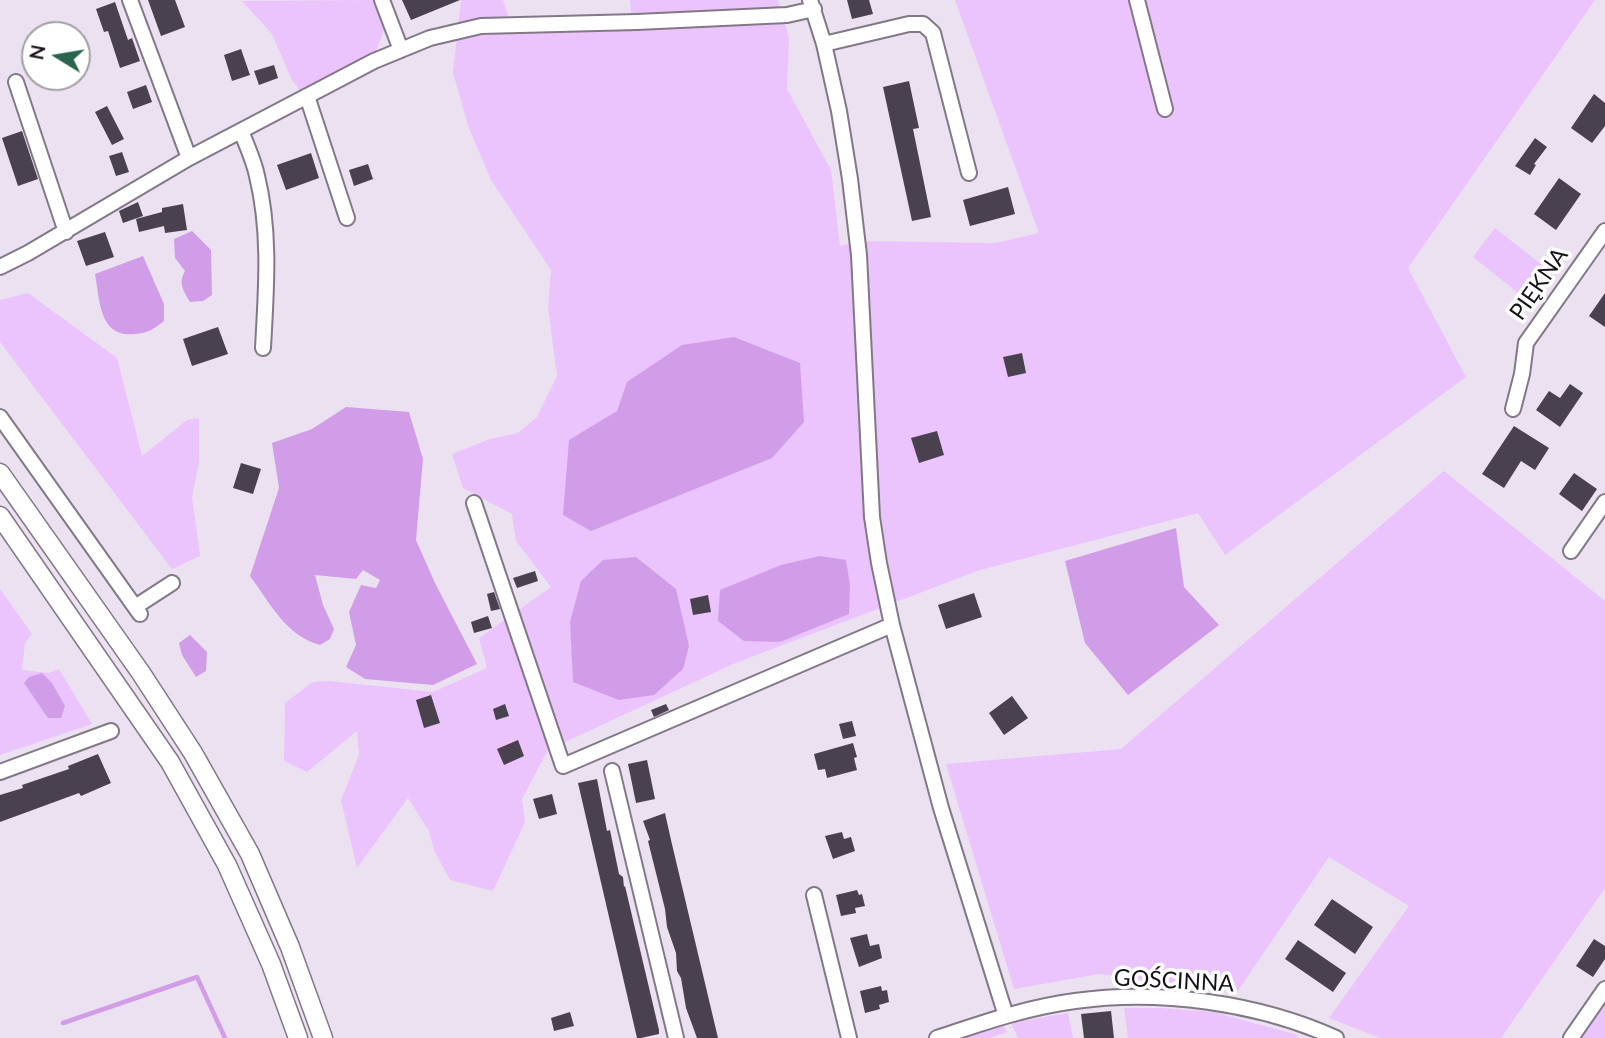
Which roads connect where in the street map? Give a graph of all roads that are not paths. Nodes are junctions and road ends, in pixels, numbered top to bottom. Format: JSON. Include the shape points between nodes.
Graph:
{"nodes":[{"id":1,"x":130,"y":0,"type":"edge"},
{"id":2,"x":382,"y":0,"type":"edge"},
{"id":3,"x":1137,"y":0,"type":"edge"},
{"id":4,"x":812,"y":5,"type":"edge"},
{"id":5,"x":824,"y":44,"type":"junction"},
{"id":6,"x":401,"y":50,"type":"junction"},
{"id":7,"x":16,"y":82,"type":"dead end"},
{"id":8,"x":307,"y":96,"type":"junction"},
{"id":9,"x":1165,"y":109,"type":"dead end"},
{"id":10,"x":241,"y":131,"type":"junction"},
{"id":11,"x":189,"y":158,"type":"junction"},
{"id":12,"x":969,"y":173,"type":"dead end"},
{"id":13,"x":347,"y":218,"type":"dead end"},
{"id":14,"x":1605,"y":231,"type":"edge"},
{"id":15,"x":66,"y":232,"type":"junction"},
{"id":16,"x":0,"y":267,"type":"edge"},
{"id":17,"x":263,"y":348,"type":"dead end"},
{"id":18,"x":1513,"y":409,"type":"dead end"},
{"id":19,"x":0,"y":417,"type":"edge"},
{"id":20,"x":0,"y":473,"type":"edge"},
{"id":21,"x":1605,"y":502,"type":"edge"},
{"id":22,"x":474,"y":503,"type":"dead end"},
{"id":23,"x":0,"y":516,"type":"edge"},
{"id":24,"x":1571,"y":551,"type":"dead end"},
{"id":25,"x":172,"y":583,"type":"dead end"},
{"id":26,"x":892,"y":625,"type":"junction"},
{"id":27,"x":111,"y":731,"type":"dead end"},
{"id":28,"x":611,"y":771,"type":"dead end"},
{"id":29,"x":0,"y":772,"type":"edge"},
{"id":30,"x":814,"y":895,"type":"dead end"},
{"id":31,"x":1605,"y":989,"type":"edge"},
{"id":32,"x":1006,"y":1016,"type":"junction"},
{"id":33,"x":298,"y":1038,"type":"edge"},
{"id":34,"x":323,"y":1038,"type":"edge"},
{"id":35,"x":676,"y":1038,"type":"edge"},
{"id":36,"x":849,"y":1038,"type":"edge"},
{"id":37,"x":936,"y":1038,"type":"edge"},
{"id":38,"x":1336,"y":1038,"type":"edge"},
{"id":39,"x":1571,"y":1038,"type":"edge"}],
"edges":[{"from":1,"to":11,"type":"street"},
{"from":2,"to":6,"type":"street"},
{"from":3,"to":9,"type":"street"},
{"from":4,"to":5,"type":"street"},
{"from":4,"to":6,"type":"street","via":[[787,15],[760,17],[481,26]]},
{"from":5,"to":12,"type":"street","via":[[923,24],[933,33]]},
{"from":5,"to":26,"type":"street","via":[[856,228],[872,517]]},
{"from":6,"to":8,"type":"street"},
{"from":7,"to":15,"type":"street"},
{"from":8,"to":10,"type":"street"},
{"from":8,"to":13,"type":"street"},
{"from":10,"to":11,"type":"street"},
{"from":10,"to":17,"type":"street","via":[[257,175],[265,220]]},
{"from":11,"to":15,"type":"street"},
{"from":14,"to":18,"type":"street","name":"PIĘKNA","via":[[1526,343]]},
{"from":15,"to":16,"type":"street"},
{"from":19,"to":25,"type":"street","via":[[138,610]]},
{"from":20,"to":34,"type":"main road","via":[[193,753],[250,854]]},
{"from":21,"to":24,"type":"street"},
{"from":22,"to":26,"type":"street","via":[[564,766]]},
{"from":23,"to":33,"type":"main road","via":[[170,762],[227,865]]},
{"from":26,"to":32,"type":"street","via":[[941,808]]},
{"from":27,"to":29,"type":"street"},
{"from":28,"to":35,"type":"street"},
{"from":30,"to":36,"type":"street"},
{"from":31,"to":39,"type":"street"},
{"from":32,"to":37,"type":"street","name":"GOŚCINNA"},
{"from":32,"to":38,"type":"street","name":"GOŚCINNA","via":[[1076,1000],[1216,1001]]}]}
